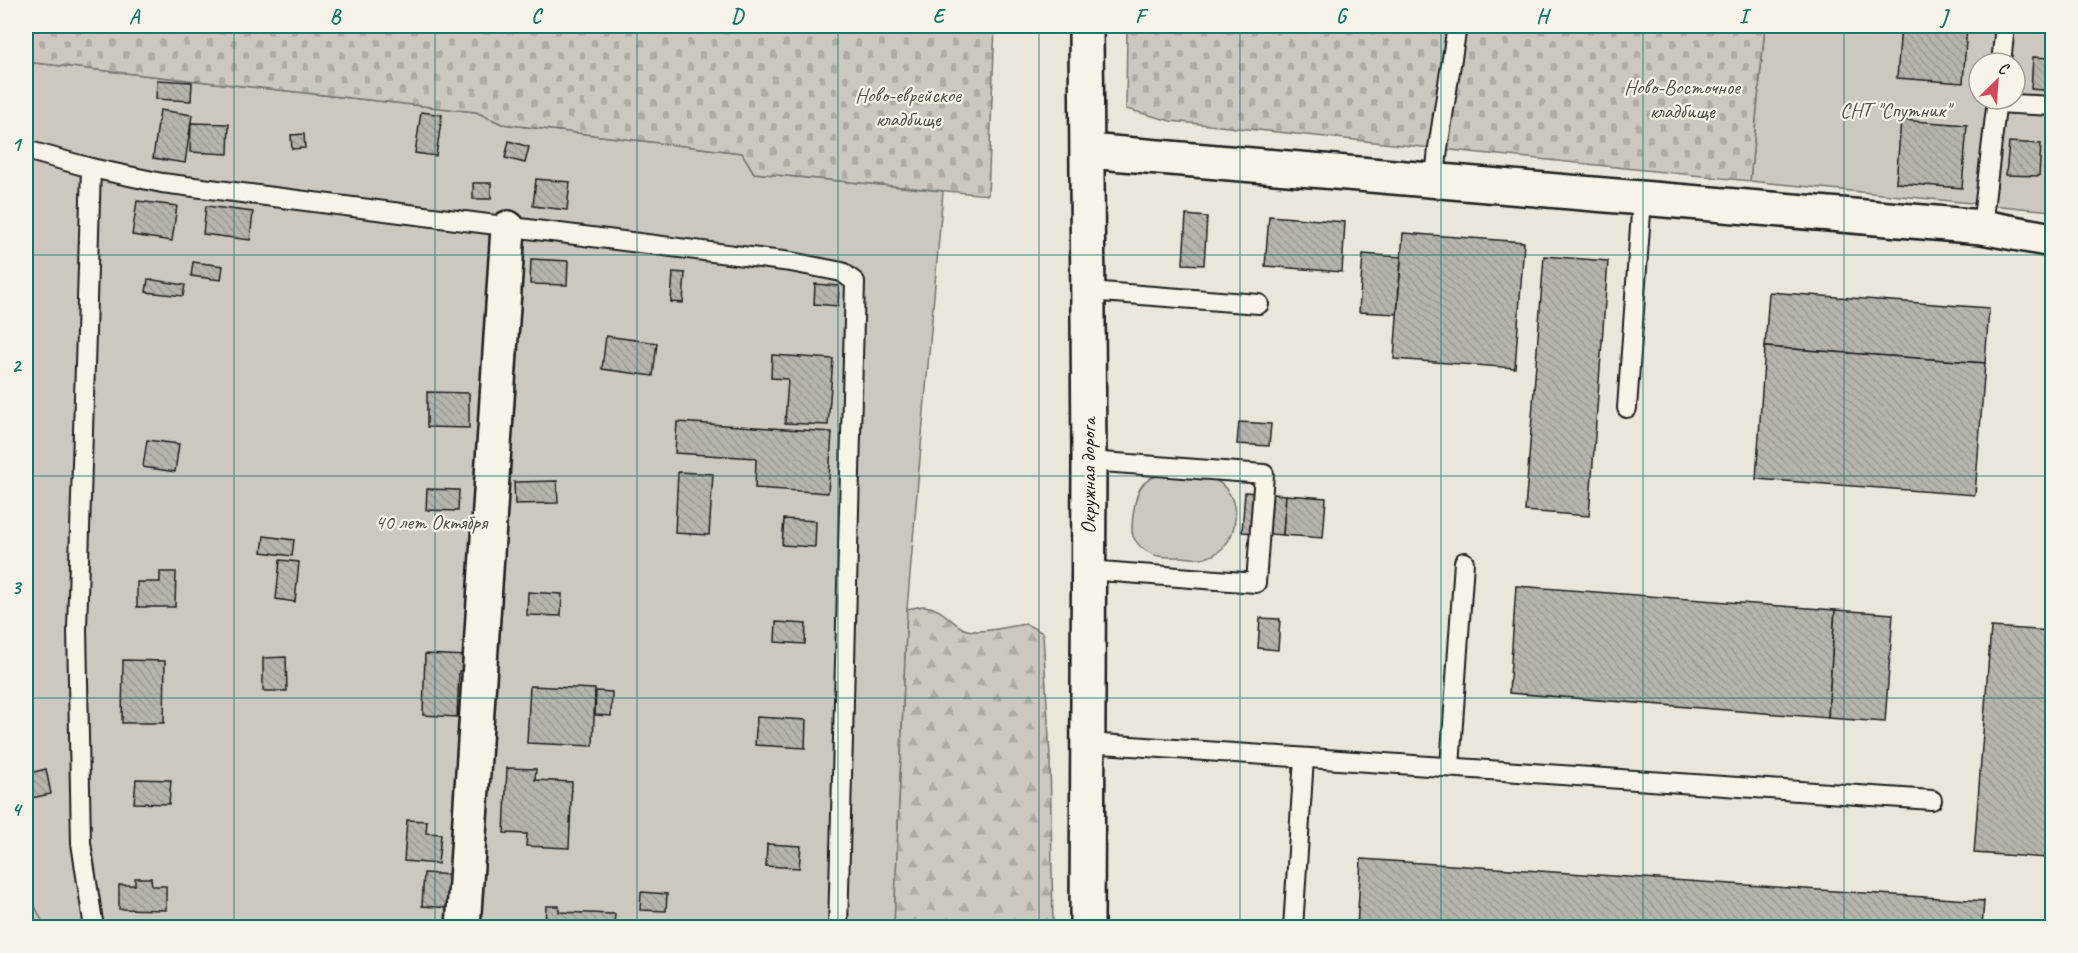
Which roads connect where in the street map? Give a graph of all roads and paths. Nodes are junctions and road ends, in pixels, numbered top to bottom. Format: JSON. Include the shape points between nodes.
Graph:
{"nodes":[{"id":1,"x":1086,"y":26,"type":"edge"},
{"id":2,"x":1457,"y":26,"type":"edge"},
{"id":3,"x":2005,"y":26,"type":"edge"},
{"id":4,"x":2002,"y":51,"type":"edge"},
{"id":5,"x":2027,"y":104,"type":"edge"},
{"id":6,"x":2052,"y":106,"type":"edge"},
{"id":7,"x":1996,"y":111,"type":"edge"},
{"id":8,"x":26,"y":150,"type":"edge"},
{"id":9,"x":1088,"y":151,"type":"junction"},
{"id":10,"x":91,"y":168,"type":"junction"},
{"id":11,"x":1435,"y":179,"type":"junction"},
{"id":12,"x":1642,"y":200,"type":"junction"},
{"id":13,"x":1982,"y":227,"type":"junction"},
{"id":14,"x":508,"y":228,"type":"junction"},
{"id":15,"x":2052,"y":240,"type":"edge"},
{"id":16,"x":1088,"y":291,"type":"junction"},
{"id":17,"x":1259,"y":304,"type":"dead end"},
{"id":18,"x":1627,"y":408,"type":"dead end"},
{"id":19,"x":1089,"y":461,"type":"junction"},
{"id":20,"x":1464,"y":562,"type":"dead end"},
{"id":21,"x":1088,"y":570,"type":"junction"},
{"id":22,"x":1087,"y":743,"type":"junction"},
{"id":23,"x":1304,"y":758,"type":"junction"},
{"id":24,"x":1450,"y":767,"type":"junction"},
{"id":25,"x":1932,"y":800,"type":"dead end"},
{"id":26,"x":94,"y":927,"type":"edge"},
{"id":27,"x":463,"y":927,"type":"edge"},
{"id":28,"x":838,"y":927,"type":"edge"},
{"id":29,"x":1087,"y":927,"type":"edge"},
{"id":30,"x":1293,"y":927,"type":"edge"}],
"edges":[{"from":1,"to":9,"type":"street","name":"Окружная дорога"},
{"from":2,"to":11,"type":"lane"},
{"from":3,"to":4,"type":"lane"},
{"from":5,"to":6,"type":"lane"},
{"from":7,"to":13,"type":"lane"},
{"from":8,"to":10,"type":"lane"},
{"from":9,"to":11,"type":"street"},
{"from":9,"to":16,"type":"street","name":"Окружная дорога"},
{"from":10,"to":14,"type":"lane","via":[[162,183]]},
{"from":10,"to":26,"type":"lane","via":[[77,628],[81,843]]},
{"from":11,"to":12,"type":"street"},
{"from":12,"to":13,"type":"street"},
{"from":12,"to":18,"type":"lane"},
{"from":13,"to":15,"type":"street"},
{"from":14,"to":27,"type":"street"},
{"from":14,"to":28,"type":"lane","via":[[791,262],[842,272],[855,282]]},
{"from":16,"to":17,"type":"lane"},
{"from":16,"to":19,"type":"street","name":"Окружная дорога"},
{"from":19,"to":21,"type":"street","name":"Окружная дорога"},
{"from":19,"to":21,"type":"lane","via":[[1264,474],[1256,583]]},
{"from":20,"to":24,"type":"lane"},
{"from":21,"to":22,"type":"street","name":"Окружная дорога"},
{"from":22,"to":23,"type":"lane"},
{"from":22,"to":29,"type":"street","name":"Окружная дорога"},
{"from":23,"to":24,"type":"lane"},
{"from":23,"to":30,"type":"lane"},
{"from":24,"to":25,"type":"lane"}]}
